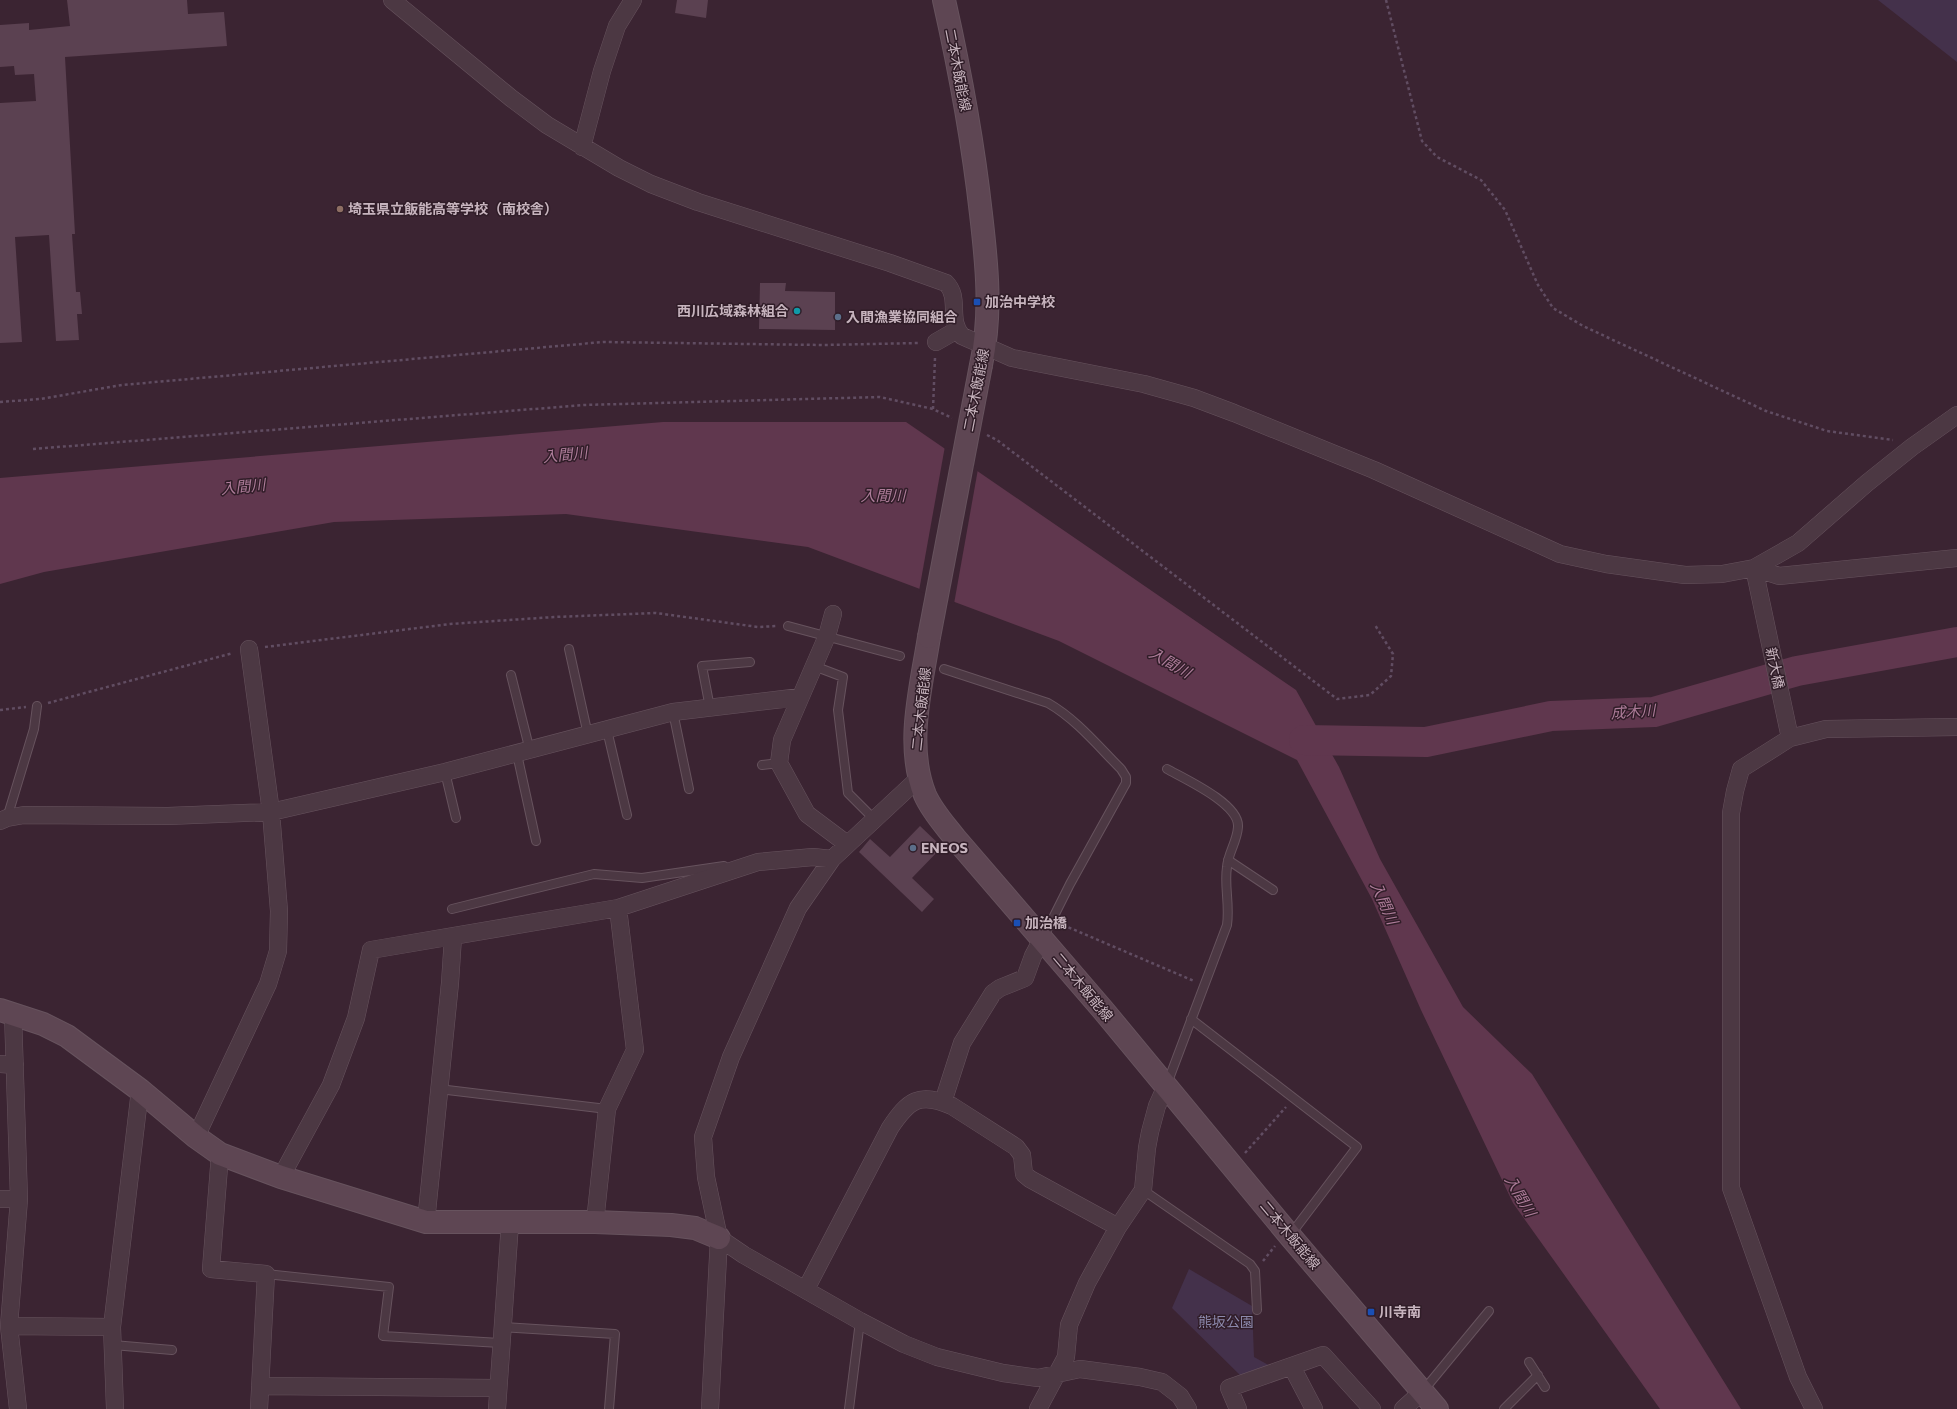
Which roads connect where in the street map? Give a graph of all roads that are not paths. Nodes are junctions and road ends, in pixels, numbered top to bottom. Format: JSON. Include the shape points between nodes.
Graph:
{"nodes":[{"id":1,"x":392,"y":0,"type":"edge"},
{"id":2,"x":633,"y":0,"type":"edge"},
{"id":3,"x":944,"y":0,"type":"edge"},
{"id":4,"x":582,"y":147,"type":"junction"},
{"id":5,"x":957,"y":330,"type":"junction"},
{"id":6,"x":936,"y":342,"type":"road end"},
{"id":7,"x":983,"y":355,"type":"junction"},
{"id":8,"x":1957,"y":415,"type":"edge"},
{"id":9,"x":1957,"y":558,"type":"edge"},
{"id":10,"x":1754,"y":568,"type":"junction"},
{"id":11,"x":833,"y":614,"type":"dead end"},
{"id":12,"x":788,"y":626,"type":"road end"},
{"id":13,"x":827,"y":636,"type":"junction"},
{"id":14,"x":249,"y":649,"type":"road end"},
{"id":15,"x":569,"y":649,"type":"dead end"},
{"id":16,"x":900,"y":656,"type":"dead end"},
{"id":17,"x":750,"y":662,"type":"dead end"},
{"id":18,"x":814,"y":666,"type":"junction"},
{"id":19,"x":944,"y":668,"type":"dead end"},
{"id":20,"x":511,"y":675,"type":"dead end"},
{"id":21,"x":800,"y":698,"type":"junction"},
{"id":22,"x":37,"y":706,"type":"road end"},
{"id":23,"x":710,"y":708,"type":"junction"},
{"id":24,"x":674,"y":712,"type":"junction"},
{"id":25,"x":1957,"y":727,"type":"edge"},
{"id":26,"x":607,"y":730,"type":"junction"},
{"id":27,"x":588,"y":735,"type":"junction"},
{"id":28,"x":1790,"y":738,"type":"junction"},
{"id":29,"x":523,"y":752,"type":"junction"},
{"id":30,"x":780,"y":763,"type":"junction"},
{"id":31,"x":762,"y":765,"type":"dead end"},
{"id":32,"x":1167,"y":769,"type":"dead end"},
{"id":33,"x":445,"y":772,"type":"junction"},
{"id":34,"x":919,"y":778,"type":"junction"},
{"id":35,"x":689,"y":789,"type":"dead end"},
{"id":36,"x":271,"y":812,"type":"junction"},
{"id":37,"x":627,"y":815,"type":"dead end"},
{"id":38,"x":456,"y":818,"type":"dead end"},
{"id":39,"x":874,"y":819,"type":"junction"},
{"id":40,"x":4,"y":820,"type":"edge"},
{"id":41,"x":536,"y":841,"type":"dead end"},
{"id":42,"x":847,"y":844,"type":"junction"},
{"id":43,"x":832,"y":859,"type":"junction"},
{"id":44,"x":1228,"y":860,"type":"junction"},
{"id":45,"x":758,"y":862,"type":"junction"},
{"id":46,"x":1273,"y":890,"type":"dead end"},
{"id":47,"x":618,"y":908,"type":"junction"},
{"id":48,"x":452,"y":909,"type":"dead end"},
{"id":49,"x":1047,"y":930,"type":"junction"},
{"id":50,"x":453,"y":937,"type":"junction"},
{"id":51,"x":6,"y":1012,"type":"edge"},
{"id":52,"x":1190,"y":1019,"type":"junction"},
{"id":53,"x":8,"y":1064,"type":"edge"},
{"id":54,"x":1166,"y":1086,"type":"junction"},
{"id":55,"x":439,"y":1089,"type":"junction"},
{"id":56,"x":140,"y":1090,"type":"junction"},
{"id":57,"x":943,"y":1102,"type":"junction"},
{"id":58,"x":607,"y":1109,"type":"junction"},
{"id":59,"x":196,"y":1137,"type":"junction"},
{"id":60,"x":220,"y":1154,"type":"junction"},
{"id":61,"x":281,"y":1177,"type":"junction"},
{"id":62,"x":1144,"y":1190,"type":"junction"},
{"id":63,"x":0,"y":1199,"type":"edge"},
{"id":64,"x":19,"y":1199,"type":"junction"},
{"id":65,"x":426,"y":1222,"type":"junction"},
{"id":66,"x":595,"y":1222,"type":"junction"},
{"id":67,"x":510,"y":1223,"type":"junction"},
{"id":68,"x":1118,"y":1227,"type":"junction"},
{"id":69,"x":1288,"y":1233,"type":"junction"},
{"id":70,"x":719,"y":1238,"type":"junction"},
{"id":71,"x":266,"y":1274,"type":"junction"},
{"id":72,"x":806,"y":1289,"type":"junction"},
{"id":73,"x":6,"y":1292,"type":"edge"},
{"id":74,"x":1257,"y":1310,"type":"dead end"},
{"id":75,"x":1489,"y":1311,"type":"dead end"},
{"id":76,"x":860,"y":1321,"type":"junction"},
{"id":77,"x":9,"y":1326,"type":"junction"},
{"id":78,"x":112,"y":1327,"type":"junction"},
{"id":79,"x":501,"y":1335,"type":"junction"},
{"id":80,"x":112,"y":1345,"type":"junction"},
{"id":81,"x":172,"y":1350,"type":"dead end"},
{"id":82,"x":1530,"y":1362,"type":"dead end"},
{"id":83,"x":1292,"y":1367,"type":"junction"},
{"id":84,"x":1057,"y":1374,"type":"junction"},
{"id":85,"x":1538,"y":1375,"type":"junction"},
{"id":86,"x":260,"y":1386,"type":"junction"},
{"id":87,"x":1545,"y":1386,"type":"dead end"},
{"id":88,"x":498,"y":1388,"type":"junction"},
{"id":89,"x":8,"y":1391,"type":"edge"},
{"id":90,"x":1423,"y":1391,"type":"junction"},
{"id":91,"x":18,"y":1409,"type":"edge"},
{"id":92,"x":115,"y":1409,"type":"edge"},
{"id":93,"x":259,"y":1409,"type":"edge"},
{"id":94,"x":497,"y":1409,"type":"edge"},
{"id":95,"x":609,"y":1409,"type":"edge"},
{"id":96,"x":710,"y":1409,"type":"edge"},
{"id":97,"x":850,"y":1409,"type":"edge"},
{"id":98,"x":1038,"y":1409,"type":"edge"},
{"id":99,"x":1188,"y":1409,"type":"edge"},
{"id":100,"x":1238,"y":1409,"type":"edge"},
{"id":101,"x":1314,"y":1409,"type":"edge"},
{"id":102,"x":1372,"y":1409,"type":"edge"},
{"id":103,"x":1403,"y":1409,"type":"edge"},
{"id":104,"x":1436,"y":1409,"type":"edge"},
{"id":105,"x":1504,"y":1409,"type":"edge"},
{"id":106,"x":1814,"y":1409,"type":"edge"}],
"edges":[{"from":1,"to":4,"type":"street","via":[[511,98]]},
{"from":2,"to":4,"type":"street","via":[[618,26],[602,71]]},
{"from":3,"to":7,"type":"main road","name":"二本木飯能線","via":[[963,89],[988,277],[988,330]]},
{"from":4,"to":5,"type":"street","via":[[651,184],[698,202],[946,283],[953,294],[954,322]]},
{"from":5,"to":6,"type":"street"},
{"from":5,"to":7,"type":"street"},
{"from":7,"to":10,"type":"street","via":[[1012,358],[1144,384],[1207,403],[1374,470],[1560,554],[1606,564],[1685,575],[1722,574]]},
{"from":7,"to":34,"type":"main road","name":"二本木飯能線","bridge":true,"via":[[929,637],[916,732],[915,754]]},
{"from":8,"to":10,"type":"street","via":[[1912,446],[1798,543]]},
{"from":9,"to":10,"type":"street","via":[[1779,576]]},
{"from":10,"to":28,"type":"street","name":"新大橋"},
{"from":11,"to":13,"type":"street"},
{"from":12,"to":13,"type":"lane"},
{"from":13,"to":16,"type":"lane"},
{"from":13,"to":18,"type":"street"},
{"from":14,"to":36,"type":"street"},
{"from":15,"to":27,"type":"lane"},
{"from":17,"to":23,"type":"lane","via":[[702,666]]},
{"from":18,"to":21,"type":"street"},
{"from":18,"to":39,"type":"lane","via":[[843,678],[838,710],[848,793]]},
{"from":19,"to":49,"type":"lane","via":[[1060,709],[1126,777],[1126,783]]},
{"from":20,"to":29,"type":"lane"},
{"from":21,"to":23,"type":"street"},
{"from":21,"to":30,"type":"street","via":[[782,740]]},
{"from":22,"to":40,"type":"lane","via":[[34,729]]},
{"from":23,"to":24,"type":"street"},
{"from":24,"to":26,"type":"street"},
{"from":24,"to":35,"type":"lane"},
{"from":25,"to":28,"type":"street","via":[[1826,729]]},
{"from":26,"to":27,"type":"street"},
{"from":26,"to":37,"type":"lane"},
{"from":27,"to":29,"type":"street"},
{"from":28,"to":106,"type":"street","via":[[1741,769],[1732,813],[1731,1188],[1798,1377]]},
{"from":29,"to":33,"type":"street"},
{"from":29,"to":41,"type":"lane"},
{"from":30,"to":31,"type":"lane"},
{"from":30,"to":42,"type":"street","via":[[807,814]]},
{"from":32,"to":44,"type":"lane","via":[[1208,792],[1233,811],[1239,824],[1236,843]]},
{"from":33,"to":36,"type":"street"},
{"from":33,"to":38,"type":"lane"},
{"from":34,"to":39,"type":"street"},
{"from":34,"to":49,"type":"main road","name":"二本木飯能線","via":[[934,811],[955,838]]},
{"from":36,"to":40,"type":"street","via":[[168,816],[24,815]]},
{"from":36,"to":59,"type":"street","via":[[279,911],[278,951],[268,984]]},
{"from":39,"to":42,"type":"street"},
{"from":42,"to":43,"type":"street"},
{"from":43,"to":45,"type":"street","via":[[813,857]]},
{"from":43,"to":70,"type":"street","via":[[798,908],[731,1057],[703,1137],[706,1177]]},
{"from":44,"to":46,"type":"lane"},
{"from":44,"to":52,"type":"lane","via":[[1227,925]]},
{"from":45,"to":47,"type":"street"},
{"from":45,"to":48,"type":"lane","via":[[642,878],[594,874]]},
{"from":47,"to":50,"type":"street"},
{"from":47,"to":58,"type":"street","via":[[636,1050]]},
{"from":49,"to":54,"type":"main road","name":"二本木飯能線"},
{"from":49,"to":57,"type":"street","via":[[1025,978],[993,993],[970,1029],[962,1043]]},
{"from":50,"to":55,"type":"street"},
{"from":50,"to":61,"type":"street","via":[[372,950],[356,1018],[331,1085]]},
{"from":51,"to":53,"type":"street"},
{"from":51,"to":56,"type":"main road","via":[[43,1024],[67,1036]]},
{"from":52,"to":54,"type":"lane"},
{"from":52,"to":69,"type":"lane","via":[[1357,1147]]},
{"from":53,"to":64,"type":"street"},
{"from":54,"to":62,"type":"street","via":[[1148,1140]]},
{"from":54,"to":69,"type":"main road","name":"二本木飯能線"},
{"from":55,"to":58,"type":"lane"},
{"from":55,"to":65,"type":"street"},
{"from":56,"to":59,"type":"main road"},
{"from":56,"to":78,"type":"street"},
{"from":57,"to":68,"type":"street","via":[[1016,1147],[1022,1154],[1024,1174]]},
{"from":57,"to":72,"type":"street","via":[[928,1099],[914,1101],[903,1108]]},
{"from":58,"to":66,"type":"street"},
{"from":59,"to":60,"type":"main road"},
{"from":60,"to":61,"type":"main road"},
{"from":60,"to":71,"type":"street","via":[[211,1269]]},
{"from":61,"to":65,"type":"main road"},
{"from":62,"to":68,"type":"street"},
{"from":62,"to":74,"type":"lane","via":[[1250,1264],[1255,1271]]},
{"from":63,"to":64,"type":"street"},
{"from":64,"to":73,"type":"street"},
{"from":65,"to":67,"type":"main road"},
{"from":66,"to":67,"type":"main road"},
{"from":66,"to":70,"type":"main road","via":[[695,1228]]},
{"from":67,"to":79,"type":"street"},
{"from":68,"to":84,"type":"street","via":[[1074,1309],[1069,1325],[1066,1357]]},
{"from":69,"to":90,"type":"main road","name":"二本木飯能線"},
{"from":70,"to":72,"type":"street","via":[[744,1255]]},
{"from":70,"to":96,"type":"street"},
{"from":71,"to":79,"type":"lane","via":[[389,1287],[383,1336]]},
{"from":71,"to":86,"type":"street"},
{"from":72,"to":76,"type":"street"},
{"from":73,"to":77,"type":"street"},
{"from":75,"to":90,"type":"lane"},
{"from":76,"to":84,"type":"street","via":[[904,1344],[969,1366],[1038,1378]]},
{"from":76,"to":97,"type":"lane"},
{"from":77,"to":78,"type":"street"},
{"from":77,"to":89,"type":"street"},
{"from":78,"to":80,"type":"street"},
{"from":79,"to":88,"type":"street"},
{"from":79,"to":95,"type":"lane","via":[[615,1334]]},
{"from":80,"to":81,"type":"lane"},
{"from":80,"to":92,"type":"street"},
{"from":82,"to":85,"type":"lane"},
{"from":83,"to":100,"type":"street","via":[[1229,1388]]},
{"from":83,"to":101,"type":"street"},
{"from":83,"to":102,"type":"street","via":[[1323,1355]]},
{"from":84,"to":98,"type":"street"},
{"from":84,"to":99,"type":"street","via":[[1080,1369],[1162,1382],[1180,1396]]},
{"from":85,"to":87,"type":"lane"},
{"from":85,"to":105,"type":"lane"},
{"from":86,"to":88,"type":"street"},
{"from":86,"to":93,"type":"street"},
{"from":88,"to":94,"type":"street"},
{"from":89,"to":91,"type":"street"},
{"from":90,"to":103,"type":"street"},
{"from":90,"to":104,"type":"main road","name":"二本木飯能線"}]}
